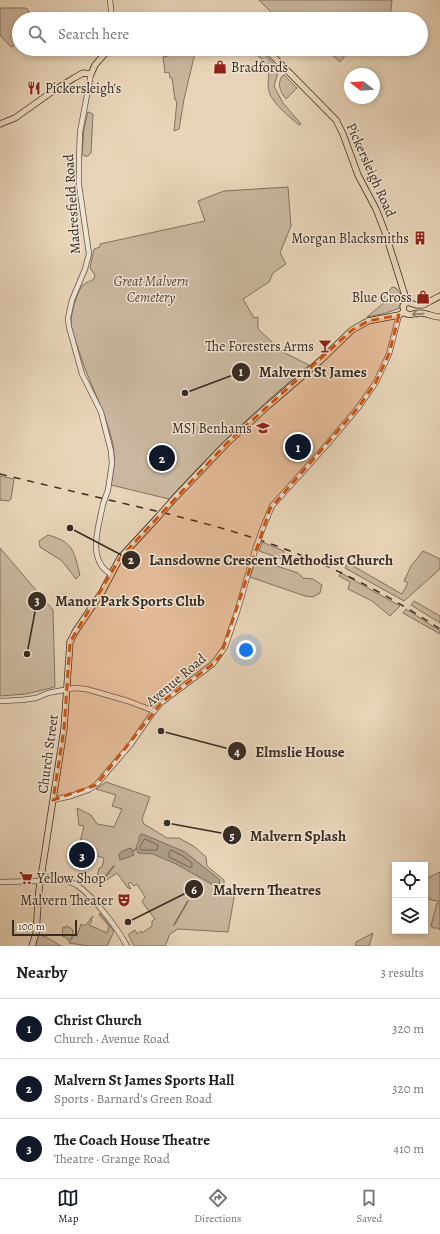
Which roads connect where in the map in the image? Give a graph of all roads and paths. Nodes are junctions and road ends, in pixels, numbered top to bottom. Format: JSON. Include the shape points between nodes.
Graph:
{"nodes":[{"id":1,"x":110,"y":0,"type":"edge"},
{"id":2,"x":111,"y":12,"type":"edge"},
{"id":3,"x":103,"y":56,"type":"edge"},
{"id":4,"x":273,"y":56,"type":"edge"},
{"id":5,"x":91,"y":74,"type":"junction"},
{"id":6,"x":0,"y":124,"type":"edge"},
{"id":7,"x":439,"y":297,"type":"edge"},
{"id":8,"x":407,"y":302,"type":"junction"},
{"id":9,"x":401,"y":313,"type":"junction"},
{"id":10,"x":440,"y":317,"type":"edge"},
{"id":11,"x":111,"y":574,"type":"junction"},
{"id":12,"x":67,"y":690,"type":"junction"},
{"id":13,"x":0,"y":701,"type":"edge"},
{"id":14,"x":154,"y":711,"type":"junction"},
{"id":15,"x":53,"y":800,"type":"junction"},
{"id":16,"x":40,"y":880,"type":"junction"},
{"id":17,"x":0,"y":882,"type":"edge"},
{"id":18,"x":32,"y":946,"type":"edge"},
{"id":19,"x":127,"y":946,"type":"edge"}],
"edges":[{"from":1,"to":2,"type":"street"},
{"from":3,"to":5,"type":"main road"},
{"from":4,"to":8,"type":"main road","name":"Pickersleigh Road","via":[[336,120],[383,227]]},
{"from":5,"to":6,"type":"main road","via":[[83,73],[70,80],[15,118]]},
{"from":5,"to":11,"type":"street","name":"Madresfield Road","bridge":true,"via":[[80,132],[79,158],[89,254],[72,300],[68,327],[82,374],[101,412],[111,452],[108,490],[96,532],[97,552],[102,567]]},
{"from":7,"to":8,"type":"main road","via":[[423,305]]},
{"from":8,"to":9,"type":"main road"},
{"from":10,"to":9,"type":"main road","name":"Church Street","one_way":true,"via":[[421,313]]},
{"from":9,"to":11,"type":"main road","name":"Church Street","bridge":true,"via":[[368,321],[352,330],[226,444],[120,558]]},
{"from":9,"to":14,"type":"street","name":"Avenue Road","bridge":true,"via":[[389,354],[376,382],[358,408],[272,506],[221,655]]},
{"from":11,"to":12,"type":"main road","name":"Church Street","via":[[70,642]]},
{"from":12,"to":13,"type":"street","via":[[22,700]]},
{"from":12,"to":14,"type":"street","via":[[86,689]]},
{"from":12,"to":15,"type":"main road","name":"Church Street"},
{"from":14,"to":15,"type":"street","name":"Avenue Road","via":[[131,744],[96,785],[71,796]]},
{"from":15,"to":16,"type":"main road","name":"Church Street"},
{"from":16,"to":17,"type":"street"},
{"from":16,"to":18,"type":"main road","name":"Church Street","via":[[36,933]]},
{"from":16,"to":19,"type":"street","via":[[50,877],[78,886],[109,919]]}]}
